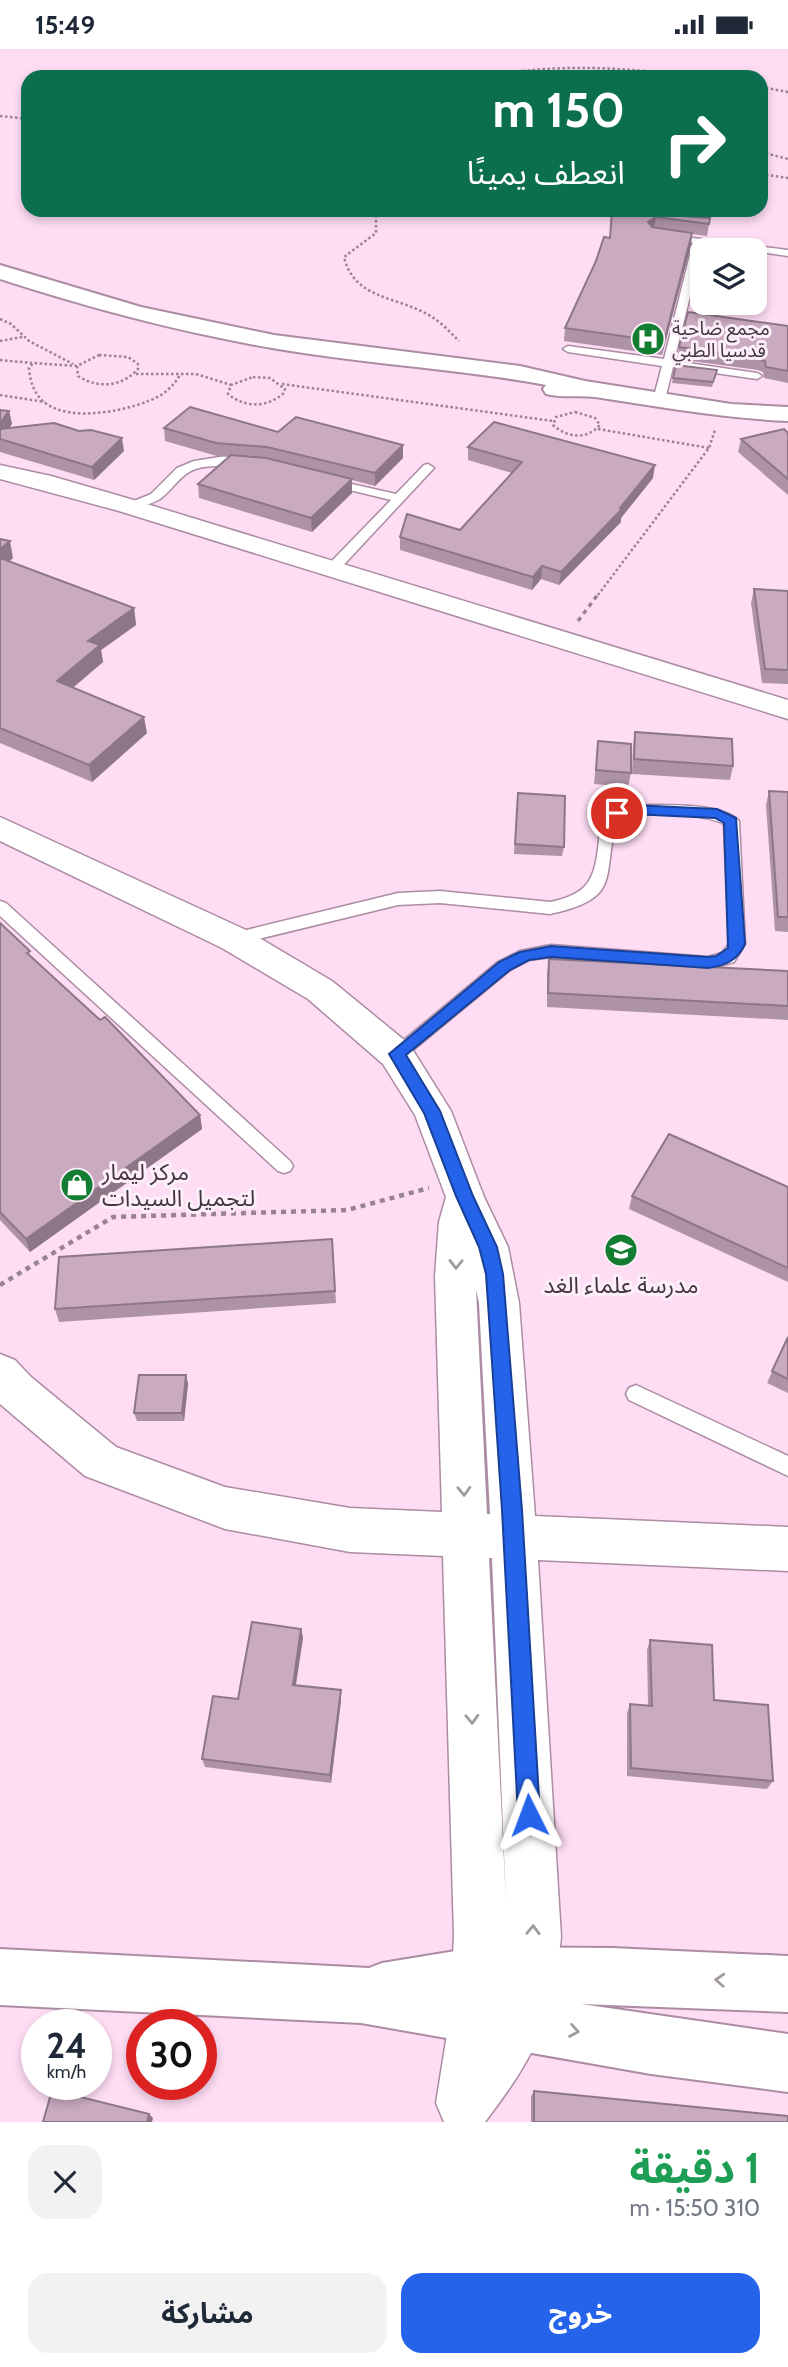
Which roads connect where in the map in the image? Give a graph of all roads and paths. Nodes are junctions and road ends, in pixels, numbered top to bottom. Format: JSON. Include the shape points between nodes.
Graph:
{"nodes":[{"id":1,"x":521,"y":70,"type":"edge"},
{"id":2,"x":582,"y":70,"type":"edge"},
{"id":3,"x":768,"y":88,"type":"edge"},
{"id":4,"x":788,"y":92,"type":"edge"},
{"id":5,"x":0,"y":116,"type":"edge"},
{"id":6,"x":21,"y":118,"type":"edge"},
{"id":7,"x":768,"y":154,"type":"edge"},
{"id":8,"x":788,"y":159,"type":"edge"},
{"id":9,"x":768,"y":175,"type":"edge"},
{"id":10,"x":788,"y":178,"type":"edge"},
{"id":11,"x":376,"y":217,"type":"edge"},
{"id":12,"x":676,"y":237,"type":"edge"},
{"id":13,"x":690,"y":239,"type":"edge"},
{"id":14,"x":767,"y":250,"type":"edge"},
{"id":15,"x":788,"y":253,"type":"edge"},
{"id":16,"x":0,"y":272,"type":"edge"},
{"id":17,"x":690,"y":276,"type":"edge"},
{"id":18,"x":0,"y":319,"type":"edge"},
{"id":19,"x":23,"y":337,"type":"junction"},
{"id":20,"x":0,"y":341,"type":"edge"},
{"id":21,"x":568,"y":349,"type":"edge"},
{"id":22,"x":368,"y":354,"type":"junction"},
{"id":23,"x":0,"y":360,"type":"edge"},
{"id":24,"x":33,"y":363,"type":"junction"},
{"id":25,"x":668,"y":364,"type":"junction"},
{"id":26,"x":77,"y":366,"type":"junction"},
{"id":27,"x":484,"y":367,"type":"junction"},
{"id":28,"x":135,"y":374,"type":"junction"},
{"id":29,"x":180,"y":375,"type":"junction"},
{"id":30,"x":757,"y":376,"type":"edge"},
{"id":31,"x":282,"y":384,"type":"junction"},
{"id":32,"x":231,"y":385,"type":"junction"},
{"id":33,"x":581,"y":388,"type":"junction"},
{"id":34,"x":0,"y":395,"type":"edge"},
{"id":35,"x":659,"y":400,"type":"junction"},
{"id":36,"x":46,"y":402,"type":"junction"},
{"id":37,"x":727,"y":410,"type":"junction"},
{"id":38,"x":788,"y":414,"type":"edge"},
{"id":39,"x":553,"y":421,"type":"junction"},
{"id":40,"x":788,"y":424,"type":"edge"},
{"id":41,"x":598,"y":429,"type":"junction"},
{"id":42,"x":709,"y":448,"type":"junction"},
{"id":43,"x":257,"y":463,"type":"edge"},
{"id":44,"x":428,"y":468,"type":"dead end"},
{"id":45,"x":0,"y":472,"type":"edge"},
{"id":46,"x":322,"y":479,"type":"edge"},
{"id":47,"x":400,"y":499,"type":"junction"},
{"id":48,"x":128,"y":506,"type":"junction"},
{"id":49,"x":332,"y":569,"type":"junction"},
{"id":50,"x":563,"y":641,"type":"junction"},
{"id":51,"x":788,"y":710,"type":"edge"},
{"id":52,"x":1,"y":831,"type":"edge"},
{"id":53,"x":0,"y":907,"type":"edge"},
{"id":54,"x":234,"y":940,"type":"junction"},
{"id":55,"x":397,"y":1054,"type":"junction"},
{"id":56,"x":284,"y":1166,"type":"dead end"},
{"id":57,"x":462,"y":1188,"type":"junction"},
{"id":58,"x":0,"y":1286,"type":"edge"},
{"id":59,"x":0,"y":1373,"type":"edge"},
{"id":60,"x":636,"y":1394,"type":"dead end"},
{"id":61,"x":788,"y":1466,"type":"edge"},
{"id":62,"x":514,"y":1536,"type":"junction"},
{"id":63,"x":466,"y":1537,"type":"junction"},
{"id":64,"x":788,"y":1549,"type":"edge"},
{"id":65,"x":0,"y":1977,"type":"edge"},
{"id":66,"x":788,"y":1984,"type":"edge"},
{"id":67,"x":501,"y":1997,"type":"junction"},
{"id":68,"x":788,"y":2063,"type":"edge"},
{"id":69,"x":459,"y":2112,"type":"edge"}],
"edges":[{"from":1,"to":2,"type":"path"},
{"from":3,"to":4,"type":"path"},
{"from":5,"to":6,"type":"path"},
{"from":7,"to":8,"type":"path"},
{"from":9,"to":10,"type":"path"},
{"from":11,"to":27,"type":"path","via":[[376,233],[344,257],[351,276],[365,289],[425,313]]},
{"from":12,"to":13,"type":"lane"},
{"from":14,"to":15,"type":"lane"},
{"from":16,"to":22,"type":"main road","via":[[163,318]]},
{"from":17,"to":25,"type":"lane"},
{"from":18,"to":19,"type":"path"},
{"from":19,"to":20,"type":"path"},
{"from":19,"to":26,"type":"path"},
{"from":21,"to":25,"type":"lane"},
{"from":22,"to":27,"type":"main road"},
{"from":22,"to":33,"type":"main road","via":[[423,370],[532,387]]},
{"from":23,"to":24,"type":"path"},
{"from":24,"to":26,"type":"path"},
{"from":24,"to":36,"type":"path","via":[[30,383]]},
{"from":25,"to":30,"type":"lane"},
{"from":25,"to":35,"type":"lane"},
{"from":26,"to":28,"type":"path","via":[[78,376],[91,383],[111,384]]},
{"from":26,"to":28,"type":"path","via":[[89,358],[119,355],[138,364]]},
{"from":27,"to":33,"type":"main road"},
{"from":28,"to":29,"type":"path"},
{"from":29,"to":32,"type":"path","via":[[196,374]]},
{"from":29,"to":36,"type":"path","via":[[164,394],[126,410],[85,411],[52,407]]},
{"from":31,"to":32,"type":"path","via":[[262,377]]},
{"from":31,"to":32,"type":"path","via":[[280,398],[256,405],[232,399],[228,394]]},
{"from":31,"to":39,"type":"path"},
{"from":33,"to":35,"type":"main road"},
{"from":34,"to":36,"type":"path"},
{"from":35,"to":37,"type":"main road"},
{"from":37,"to":38,"type":"main road"},
{"from":37,"to":40,"type":"main road"},
{"from":37,"to":42,"type":"path"},
{"from":39,"to":41,"type":"path","via":[[560,432],[573,436]]},
{"from":39,"to":41,"type":"path","via":[[567,413],[583,413],[595,418]]},
{"from":41,"to":42,"type":"path"},
{"from":42,"to":50,"type":"path"},
{"from":43,"to":48,"type":"lane","via":[[226,460],[194,465],[181,471],[155,497]]},
{"from":44,"to":47,"type":"lane"},
{"from":45,"to":48,"type":"street"},
{"from":46,"to":47,"type":"lane"},
{"from":47,"to":49,"type":"lane"},
{"from":48,"to":49,"type":"street"},
{"from":49,"to":50,"type":"street"},
{"from":50,"to":51,"type":"street"},
{"from":52,"to":54,"type":"street"},
{"from":53,"to":56,"type":"lane"},
{"from":54,"to":55,"type":"street","via":[[320,991]]},
{"from":54,"to":55,"type":"lane","via":[[398,899],[440,897],[550,908],[565,905],[597,885],[609,822],[617,813],[717,814],[731,821],[737,944],[728,958],[708,963],[551,951],[526,955],[505,966]]},
{"from":55,"to":57,"type":"street","via":[[432,1111]]},
{"from":57,"to":58,"type":"path","via":[[346,1210],[113,1217]]},
{"from":57,"to":62,"type":"street","via":[[495,1274]]},
{"from":57,"to":63,"type":"street","one_way":true,"via":[[455,1276]]},
{"from":59,"to":63,"type":"street","via":[[102,1462],[225,1508],[350,1530]]},
{"from":60,"to":61,"type":"lane"},
{"from":62,"to":63,"type":"street"},
{"from":62,"to":64,"type":"street"},
{"from":67,"to":62,"type":"street","one_way":true,"via":[[534,1899]]},
{"from":63,"to":67,"type":"street","one_way":true,"via":[[481,1935]]},
{"from":65,"to":67,"type":"main road","via":[[361,1995]]},
{"from":66,"to":67,"type":"main road","one_way":true,"via":[[681,1978]]},
{"from":67,"to":68,"type":"main road","one_way":true,"via":[[651,2045]]},
{"from":67,"to":69,"type":"street","via":[[495,2063]]}]}
